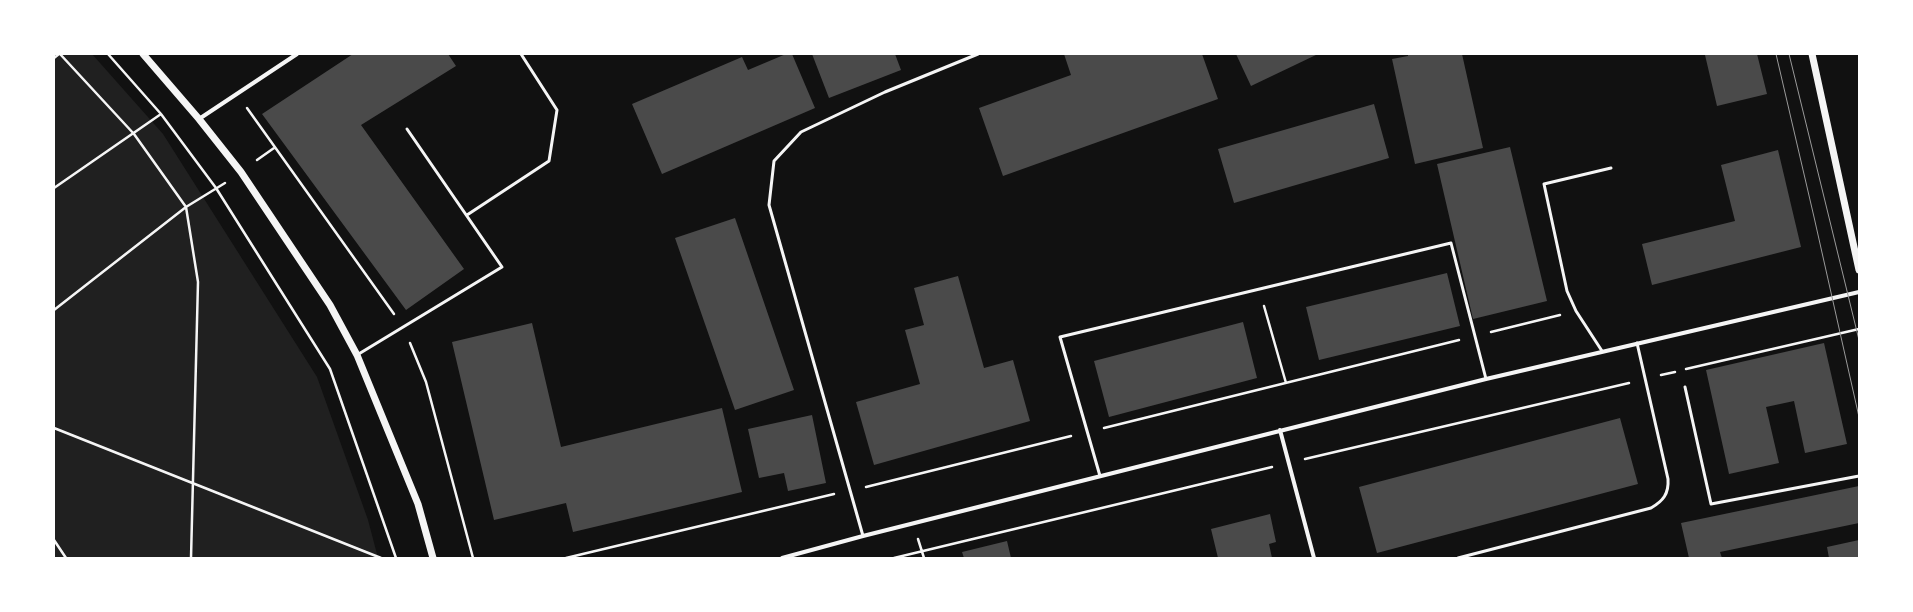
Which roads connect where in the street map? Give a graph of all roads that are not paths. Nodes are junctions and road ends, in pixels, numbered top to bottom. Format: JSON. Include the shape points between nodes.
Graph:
{"nodes":[{"id":1,"x":143,"y":54,"type":"edge"},
{"id":2,"x":297,"y":54,"type":"edge"},
{"id":3,"x":521,"y":54,"type":"edge"},
{"id":4,"x":978,"y":54,"type":"edge"},
{"id":5,"x":1812,"y":54,"type":"edge"},
{"id":6,"x":199,"y":119,"type":"junction"},
{"id":7,"x":407,"y":129,"type":"dead end"},
{"id":8,"x":1611,"y":168,"type":"dead end"},
{"id":9,"x":466,"y":215,"type":"junction"},
{"id":10,"x":1859,"y":270,"type":"edge"},
{"id":11,"x":1859,"y":292,"type":"edge"},
{"id":12,"x":1637,"y":343,"type":"junction"},
{"id":13,"x":1602,"y":351,"type":"junction"},
{"id":14,"x":357,"y":355,"type":"junction"},
{"id":15,"x":1486,"y":379,"type":"junction"},
{"id":16,"x":1685,"y":387,"type":"dead end"},
{"id":17,"x":1280,"y":430,"type":"junction"},
{"id":18,"x":1100,"y":476,"type":"junction"},
{"id":19,"x":1859,"y":476,"type":"edge"},
{"id":20,"x":864,"y":536,"type":"junction"},
{"id":21,"x":433,"y":558,"type":"edge"},
{"id":22,"x":782,"y":558,"type":"edge"},
{"id":23,"x":1314,"y":558,"type":"edge"},
{"id":24,"x":1458,"y":558,"type":"edge"}],
"edges":[{"from":1,"to":6,"type":"street"},
{"from":2,"to":6,"type":"street"},
{"from":3,"to":9,"type":"lane","via":[[557,110],[549,161]]},
{"from":4,"to":20,"type":"lane","via":[[885,92],[801,132],[774,161],[769,205]]},
{"from":5,"to":10,"type":"street"},
{"from":6,"to":14,"type":"street","via":[[241,172],[330,304]]},
{"from":7,"to":9,"type":"lane"},
{"from":8,"to":13,"type":"lane","via":[[1544,184],[1567,291],[1576,311]]},
{"from":9,"to":14,"type":"lane","via":[[502,267]]},
{"from":11,"to":12,"type":"street"},
{"from":12,"to":13,"type":"street"},
{"from":12,"to":24,"type":"lane","via":[[1668,479],[1665,496],[1651,508]]},
{"from":13,"to":15,"type":"street"},
{"from":14,"to":21,"type":"street","via":[[418,504]]},
{"from":15,"to":17,"type":"street"},
{"from":15,"to":18,"type":"lane","via":[[1451,244],[1060,337]]},
{"from":16,"to":19,"type":"lane","via":[[1711,504]]},
{"from":17,"to":18,"type":"street"},
{"from":17,"to":23,"type":"street"},
{"from":18,"to":20,"type":"street"},
{"from":20,"to":22,"type":"street"}]}
